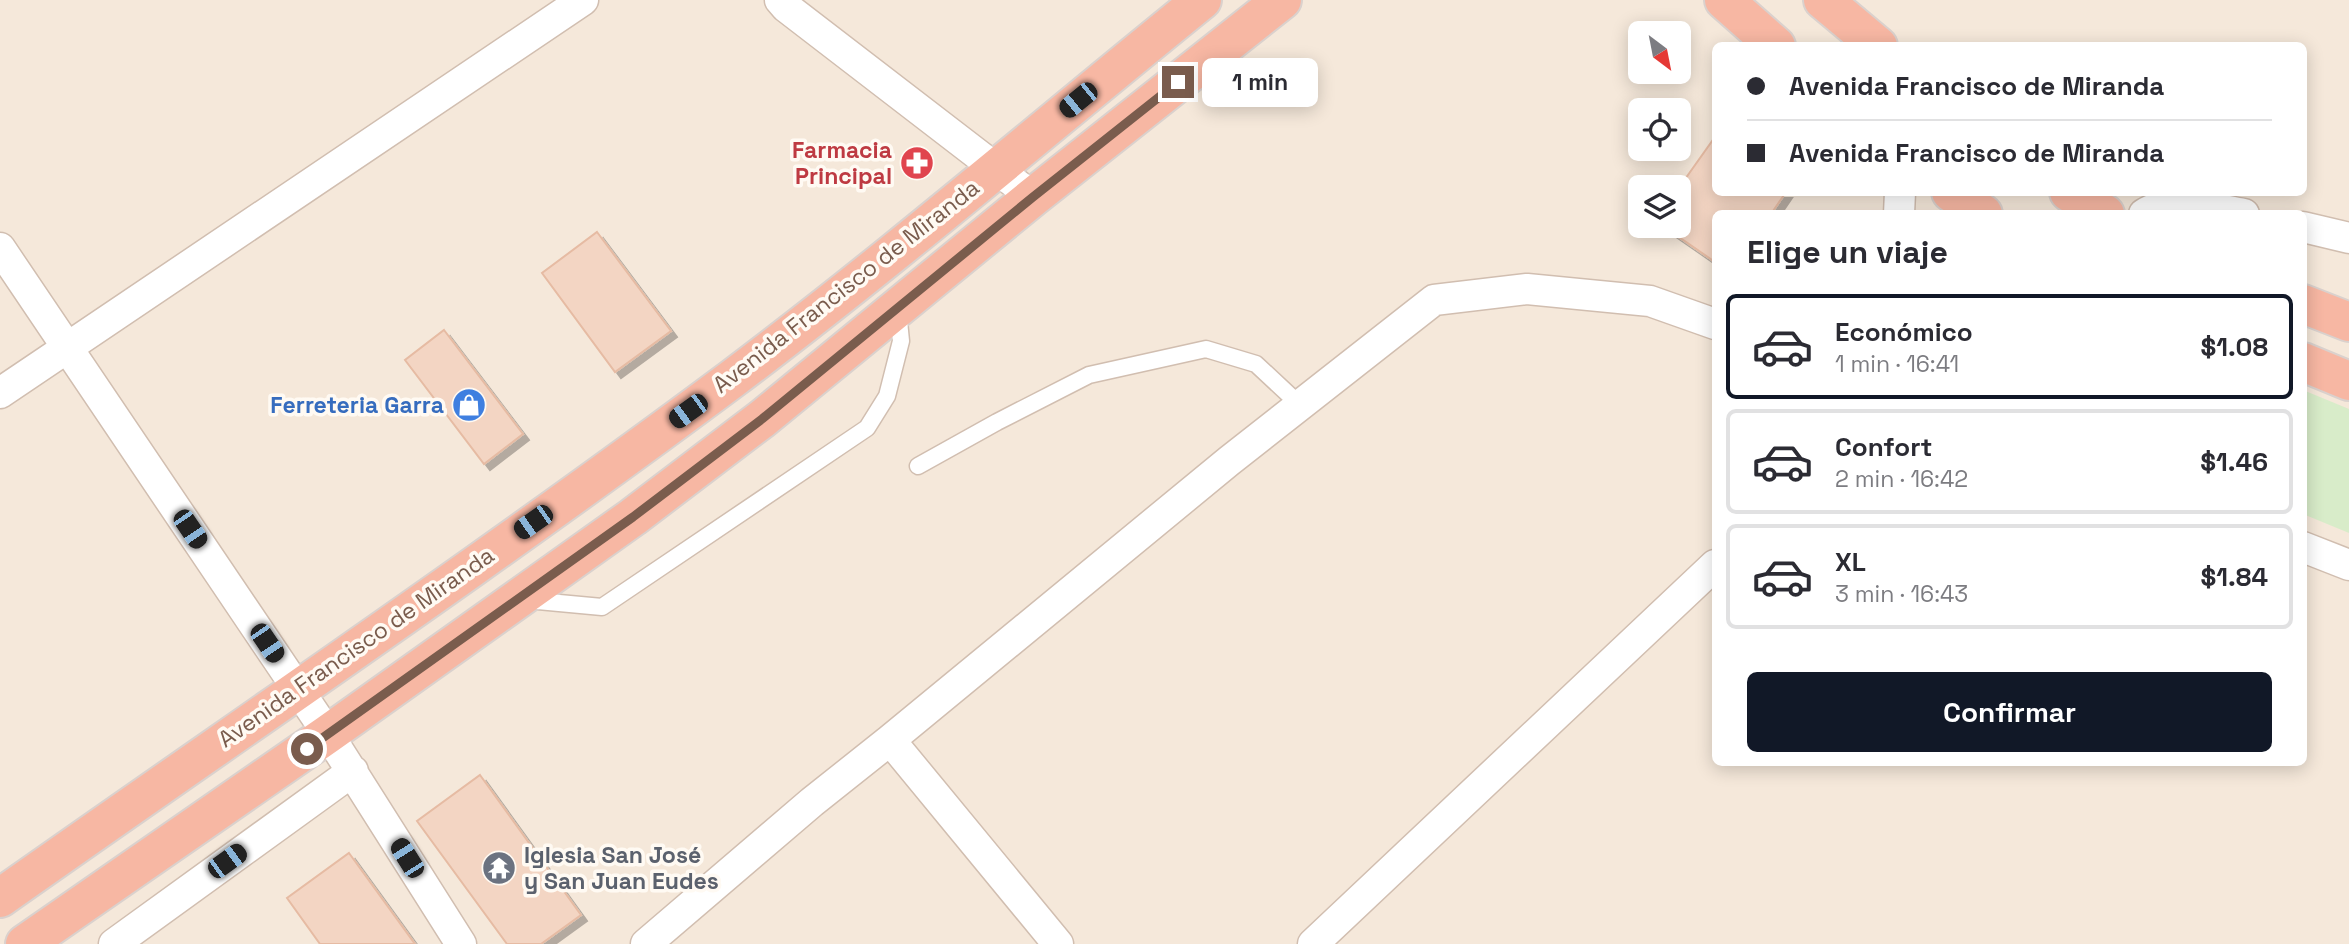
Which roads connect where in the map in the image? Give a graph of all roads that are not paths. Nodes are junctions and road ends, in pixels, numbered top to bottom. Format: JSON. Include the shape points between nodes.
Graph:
{"nodes":[{"id":1,"x":583,"y":0,"type":"edge"},
{"id":2,"x":780,"y":0,"type":"edge"},
{"id":3,"x":1202,"y":0,"type":"edge"},
{"id":4,"x":1282,"y":0,"type":"edge"},
{"id":5,"x":1724,"y":0,"type":"edge"},
{"id":6,"x":1823,"y":0,"type":"edge"},
{"id":7,"x":1771,"y":42,"type":"edge"},
{"id":8,"x":1873,"y":42,"type":"edge"},
{"id":9,"x":995,"y":167,"type":"junction"},
{"id":10,"x":1957,"y":196,"type":"edge"},
{"id":11,"x":1033,"y":197,"type":"junction"},
{"id":12,"x":1977,"y":210,"type":"edge"},
{"id":13,"x":2152,"y":210,"type":"edge"},
{"id":14,"x":2217,"y":210,"type":"edge"},
{"id":15,"x":2307,"y":228,"type":"edge"},
{"id":16,"x":2349,"y":238,"type":"edge"},
{"id":17,"x":0,"y":248,"type":"edge"},
{"id":18,"x":2307,"y":306,"type":"edge"},
{"id":19,"x":898,"y":309,"type":"junction"},
{"id":20,"x":2349,"y":322,"type":"edge"},
{"id":21,"x":1712,"y":323,"type":"edge"},
{"id":22,"x":66,"y":348,"type":"junction"},
{"id":23,"x":2307,"y":364,"type":"edge"},
{"id":24,"x":2349,"y":381,"type":"edge"},
{"id":25,"x":0,"y":393,"type":"edge"},
{"id":26,"x":1300,"y":405,"type":"junction"},
{"id":27,"x":918,"y":466,"type":"dead end"},
{"id":28,"x":2307,"y":549,"type":"edge"},
{"id":29,"x":2349,"y":565,"type":"edge"},
{"id":30,"x":1712,"y":568,"type":"edge"},
{"id":31,"x":518,"y":599,"type":"junction"},
{"id":32,"x":298,"y":688,"type":"junction"},
{"id":33,"x":328,"y":734,"type":"junction"},
{"id":34,"x":890,"y":740,"type":"junction"},
{"id":35,"x":353,"y":771,"type":"junction"},
{"id":36,"x":0,"y":898,"type":"edge"},
{"id":37,"x":25,"y":944,"type":"edge"},
{"id":38,"x":114,"y":944,"type":"edge"},
{"id":39,"x":461,"y":944,"type":"edge"},
{"id":40,"x":646,"y":944,"type":"edge"},
{"id":41,"x":1058,"y":944,"type":"edge"},
{"id":42,"x":1313,"y":944,"type":"edge"}],
"edges":[{"from":1,"to":22,"type":"street"},
{"from":2,"to":9,"type":"street"},
{"from":3,"to":9,"type":"highway","name":"Avenida Francisco de Miranda"},
{"from":4,"to":11,"type":"highway","name":"Avenida Francisco de Miranda"},
{"from":5,"to":7,"type":"highway"},
{"from":6,"to":8,"type":"highway"},
{"from":9,"to":11,"type":"street"},
{"from":9,"to":32,"type":"highway","name":"Avenida Francisco de Miranda","via":[[869,273],[733,378]]},
{"from":10,"to":12,"type":"highway"},
{"from":11,"to":19,"type":"highway","name":"Avenida Francisco de Miranda"},
{"from":13,"to":14,"type":"street","via":[[2161,205]]},
{"from":15,"to":16,"type":"street"},
{"from":17,"to":22,"type":"street"},
{"from":18,"to":20,"type":"highway"},
{"from":19,"to":31,"type":"highway","name":"Avenida Francisco de Miranda","via":[[751,427]]},
{"from":19,"to":31,"type":"lane","via":[[901,341],[887,396],[867,428],[602,607]]},
{"from":21,"to":26,"type":"street","via":[[1650,301],[1527,289],[1434,300]]},
{"from":22,"to":25,"type":"street"},
{"from":22,"to":32,"type":"street"},
{"from":23,"to":24,"type":"highway"},
{"from":26,"to":27,"type":"lane","via":[[1256,363],[1206,349],[1089,375]]},
{"from":26,"to":34,"type":"street"},
{"from":28,"to":29,"type":"street"},
{"from":30,"to":42,"type":"street"},
{"from":31,"to":33,"type":"highway","name":"Avenida Francisco de Miranda"},
{"from":32,"to":33,"type":"street"},
{"from":32,"to":36,"type":"highway","name":"Avenida Francisco de Miranda"},
{"from":33,"to":35,"type":"street"},
{"from":33,"to":37,"type":"highway","name":"Avenida Francisco de Miranda"},
{"from":34,"to":40,"type":"street"},
{"from":34,"to":41,"type":"street"},
{"from":35,"to":38,"type":"street"},
{"from":35,"to":39,"type":"street"}]}
